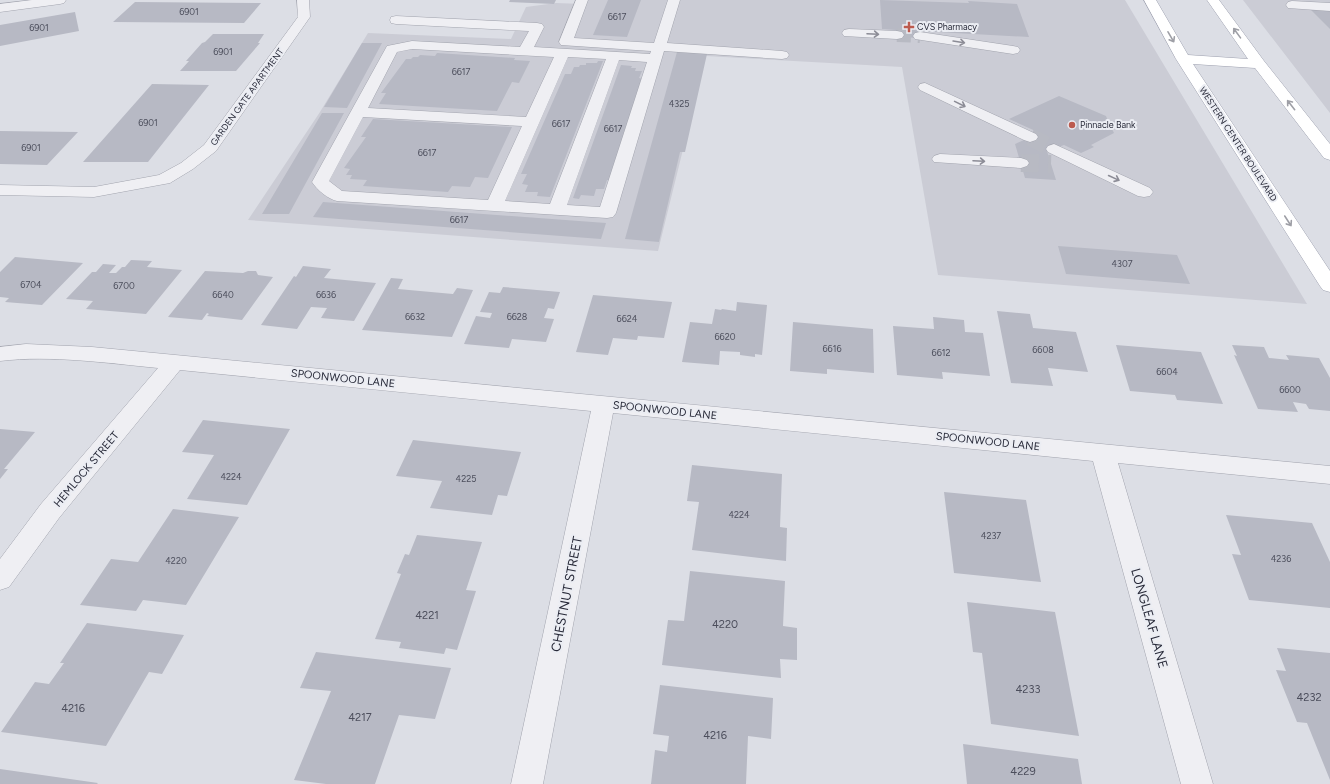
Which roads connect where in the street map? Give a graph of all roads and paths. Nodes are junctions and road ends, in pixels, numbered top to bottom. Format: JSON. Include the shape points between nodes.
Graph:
{"nodes":[{"id":1,"x":60,"y":0,"type":"edge"},
{"id":2,"x":303,"y":0,"type":"edge"},
{"id":3,"x":582,"y":0,"type":"edge"},
{"id":4,"x":674,"y":0,"type":"edge"},
{"id":5,"x":1150,"y":0,"type":"edge"},
{"id":6,"x":1213,"y":0,"type":"edge"},
{"id":7,"x":1292,"y":5,"type":"dead end"},
{"id":8,"x":1330,"y":7,"type":"edge"},
{"id":9,"x":0,"y":8,"type":"edge"},
{"id":10,"x":396,"y":20,"type":"dead end"},
{"id":11,"x":849,"y":33,"type":"dead end"},
{"id":12,"x":897,"y":35,"type":"tunnel mouth"},
{"id":13,"x":920,"y":36,"type":"tunnel mouth"},
{"id":14,"x":1013,"y":50,"type":"dead end"},
{"id":15,"x":525,"y":51,"type":"junction"},
{"id":16,"x":658,"y":52,"type":"junction"},
{"id":17,"x":563,"y":53,"type":"junction"},
{"id":18,"x":782,"y":54,"type":"dead end"},
{"id":19,"x":614,"y":56,"type":"junction"},
{"id":20,"x":1184,"y":58,"type":"junction"},
{"id":21,"x":1259,"y":64,"type":"junction"},
{"id":22,"x":925,"y":87,"type":"dead end"},
{"id":23,"x":358,"y":112,"type":"junction"},
{"id":24,"x":532,"y":122,"type":"junction"},
{"id":25,"x":1030,"y":137,"type":"tunnel mouth"},
{"id":26,"x":1330,"y":155,"type":"edge"},
{"id":27,"x":1052,"y":156,"type":"tunnel mouth"},
{"id":28,"x":940,"y":159,"type":"dead end"},
{"id":29,"x":1021,"y":163,"type":"tunnel mouth"},
{"id":30,"x":0,"y":190,"type":"edge"},
{"id":31,"x":1144,"y":192,"type":"dead end"},
{"id":32,"x":494,"y":206,"type":"junction"},
{"id":33,"x":556,"y":210,"type":"junction"},
{"id":34,"x":1330,"y":286,"type":"edge"},
{"id":35,"x":0,"y":354,"type":"edge"},
{"id":36,"x":175,"y":362,"type":"junction"},
{"id":37,"x":604,"y":404,"type":"junction"},
{"id":38,"x":1103,"y":452,"type":"junction"},
{"id":39,"x":1330,"y":475,"type":"edge"},
{"id":40,"x":0,"y":579,"type":"edge"},
{"id":41,"x":527,"y":784,"type":"edge"},
{"id":42,"x":1197,"y":784,"type":"edge"}],
"edges":[{"from":1,"to":9,"type":"street"},
{"from":2,"to":30,"type":"street","name":"GARDEN GATE APARTMENT","via":[[304,17],[210,148],[187,166],[164,179],[94,192]]},
{"from":3,"to":16,"type":"street","via":[[566,42]]},
{"from":4,"to":16,"type":"street"},
{"from":5,"to":20,"type":"main road","name":"WESTERN CENTER BOULEVARD","one_way":true},
{"from":21,"to":6,"type":"main road","one_way":true},
{"from":7,"to":8,"type":"street"},
{"from":10,"to":15,"type":"street","via":[[537,27]]},
{"from":11,"to":12,"type":"street","one_way":true},
{"from":13,"to":14,"type":"street","one_way":true},
{"from":15,"to":17,"type":"street"},
{"from":15,"to":23,"type":"street","via":[[412,45],[392,49]]},
{"from":16,"to":18,"type":"street"},
{"from":16,"to":19,"type":"street"},
{"from":16,"to":33,"type":"street","via":[[607,213]]},
{"from":17,"to":19,"type":"street"},
{"from":17,"to":24,"type":"street"},
{"from":19,"to":33,"type":"street"},
{"from":20,"to":21,"type":"main road"},
{"from":20,"to":34,"type":"main road","name":"WESTERN CENTER BOULEVARD","one_way":true},
{"from":26,"to":21,"type":"main road","one_way":true},
{"from":22,"to":25,"type":"street","one_way":true},
{"from":23,"to":24,"type":"street"},
{"from":23,"to":32,"type":"street","via":[[320,182],[337,196]]},
{"from":24,"to":32,"type":"street"},
{"from":27,"to":31,"type":"street","one_way":true,"via":[[1089,166]]},
{"from":28,"to":29,"type":"street","one_way":true},
{"from":32,"to":33,"type":"street"},
{"from":35,"to":36,"type":"street","name":"SPOONWOOD LANE","via":[[33,351]]},
{"from":36,"to":37,"type":"street","name":"SPOONWOOD LANE"},
{"from":36,"to":40,"type":"street","name":"HEMLOCK STREET","via":[[50,511]]},
{"from":37,"to":38,"type":"street","name":"SPOONWOOD LANE"},
{"from":37,"to":41,"type":"street","name":"CHESTNUT STREET"},
{"from":38,"to":39,"type":"street","name":"SPOONWOOD LANE"},
{"from":38,"to":42,"type":"street","name":"LONGLEAF LANE"}]}
